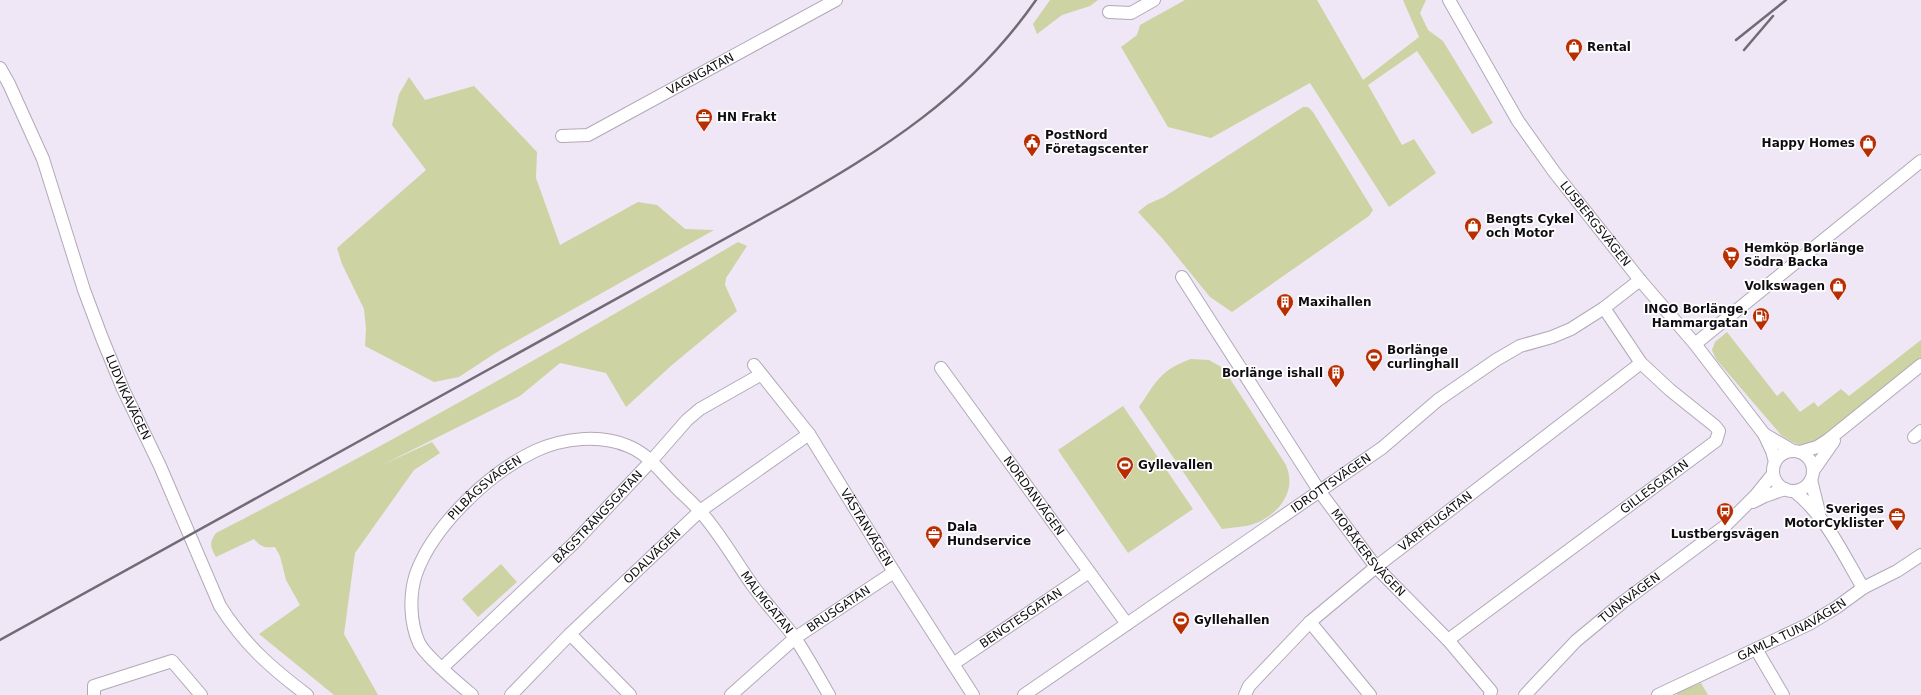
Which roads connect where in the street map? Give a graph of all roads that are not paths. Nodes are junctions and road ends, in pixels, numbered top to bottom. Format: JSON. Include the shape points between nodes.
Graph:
{"nodes":[{"id":1,"x":836,"y":0,"type":"edge"},
{"id":2,"x":1154,"y":0,"type":"edge"},
{"id":3,"x":1448,"y":0,"type":"edge"},
{"id":4,"x":1109,"y":12,"type":"dead end"},
{"id":5,"x":0,"y":68,"type":"edge"},
{"id":6,"x":562,"y":136,"type":"dead end"},
{"id":7,"x":1921,"y":161,"type":"edge"},
{"id":8,"x":1182,"y":277,"type":"dead end"},
{"id":9,"x":1640,"y":280,"type":"junction"},
{"id":10,"x":1604,"y":308,"type":"junction"},
{"id":11,"x":1695,"y":344,"type":"junction"},
{"id":12,"x":1641,"y":363,"type":"junction"},
{"id":13,"x":1921,"y":365,"type":"edge"},
{"id":14,"x":941,"y":368,"type":"dead end"},
{"id":15,"x":757,"y":370,"type":"joint"},
{"id":16,"x":1921,"y":370,"type":"edge"},
{"id":17,"x":809,"y":434,"type":"junction"},
{"id":18,"x":1764,"y":434,"type":"junction"},
{"id":19,"x":1797,"y":452,"type":"junction"},
{"id":20,"x":652,"y":460,"type":"junction"},
{"id":21,"x":1774,"y":468,"type":"junction"},
{"id":22,"x":1812,"y":475,"type":"junction"},
{"id":23,"x":1790,"y":490,"type":"junction"},
{"id":24,"x":1320,"y":492,"type":"junction"},
{"id":25,"x":1741,"y":509,"type":"junction"},
{"id":26,"x":700,"y":511,"type":"junction"},
{"id":27,"x":1822,"y":519,"type":"junction"},
{"id":28,"x":1921,"y":555,"type":"edge"},
{"id":29,"x":1376,"y":567,"type":"junction"},
{"id":30,"x":894,"y":572,"type":"junction"},
{"id":31,"x":1089,"y":572,"type":"junction"},
{"id":32,"x":1863,"y":588,"type":"junction"},
{"id":33,"x":1310,"y":622,"type":"junction"},
{"id":34,"x":1127,"y":624,"type":"junction"},
{"id":35,"x":570,"y":634,"type":"junction"},
{"id":36,"x":795,"y":638,"type":"junction"},
{"id":37,"x":1448,"y":640,"type":"junction"},
{"id":38,"x":1756,"y":649,"type":"junction"},
{"id":39,"x":953,"y":664,"type":"junction"},
{"id":40,"x":442,"y":668,"type":"junction"},
{"id":41,"x":94,"y":695,"type":"edge"},
{"id":42,"x":201,"y":695,"type":"edge"},
{"id":43,"x":307,"y":695,"type":"edge"},
{"id":44,"x":472,"y":695,"type":"edge"},
{"id":45,"x":511,"y":695,"type":"edge"},
{"id":46,"x":630,"y":695,"type":"edge"},
{"id":47,"x":731,"y":695,"type":"edge"},
{"id":48,"x":829,"y":695,"type":"edge"},
{"id":49,"x":973,"y":695,"type":"edge"},
{"id":50,"x":1024,"y":695,"type":"edge"},
{"id":51,"x":1245,"y":695,"type":"edge"},
{"id":52,"x":1370,"y":695,"type":"edge"},
{"id":53,"x":1490,"y":695,"type":"edge"},
{"id":54,"x":1525,"y":695,"type":"edge"},
{"id":55,"x":1658,"y":695,"type":"edge"},
{"id":56,"x":1783,"y":695,"type":"edge"}],
"edges":[{"from":1,"to":6,"type":"street","name":"VAGNGATAN","via":[[588,135]]},
{"from":2,"to":4,"type":"street","via":[[1131,13]]},
{"from":3,"to":9,"type":"street","name":"LUSBERGSVÄGEN","via":[[1518,121],[1555,173]]},
{"from":5,"to":43,"type":"street","name":"LUDVIKAVÄGEN","via":[[43,159],[84,290],[102,338],[220,606],[232,626],[250,647]]},
{"from":7,"to":11,"type":"street"},
{"from":8,"to":24,"type":"street","name":"MORÅKERSVÄGEN"},
{"from":9,"to":10,"type":"street","name":"IDROTTSVÄGEN"},
{"from":9,"to":11,"type":"street","name":"LUSBERGSVÄGEN"},
{"from":10,"to":12,"type":"street","name":"GILLESGATAN"},
{"from":10,"to":24,"type":"street","name":"IDROTTSVÄGEN","via":[[1571,329],[1520,346],[1496,360],[1438,400],[1382,448]]},
{"from":11,"to":18,"type":"street","name":"LUSBERGSVÄGEN"},
{"from":12,"to":29,"type":"street","name":"VÅRFRUGATAN"},
{"from":12,"to":37,"type":"street","name":"GILLESGATAN","via":[[1715,426],[1719,432],[1716,441]]},
{"from":13,"to":19,"type":"street","via":[[1828,440],[1817,447]]},
{"from":14,"to":31,"type":"street","name":"NORDANVÄGEN"},
{"from":15,"to":17,"type":"street","name":"VÄSTANVÄGEN"},
{"from":15,"to":20,"type":"street","name":"BÅGSTRÄNGSGATAN","via":[[687,420]]},
{"from":16,"to":22,"type":"street","via":[[1831,443]]},
{"from":17,"to":26,"type":"street","name":"ODALVÄGEN"},
{"from":17,"to":30,"type":"street","name":"VÄSTANVÄGEN"},
{"from":18,"to":19,"type":"street","name":"LUSBERGSVÄGEN"},
{"from":18,"to":21,"type":"street","name":"LUSBERGSVÄGEN","via":[[1772,451]]},
{"from":19,"to":21,"type":"street","via":[[1781,455]]},
{"from":19,"to":22,"type":"street","via":[[1809,460]]},
{"from":20,"to":26,"type":"street","name":"PILBÅGSVÄGEN"},
{"from":20,"to":40,"type":"street","name":"BÅGSTRÄNGSGATAN","via":[[572,544]]},
{"from":20,"to":40,"type":"street","name":"PILBÅGSVÄGEN","via":[[629,446],[601,438],[568,440],[536,450],[509,466],[479,490],[429,546],[416,575],[411,600],[414,626],[420,645]]},
{"from":21,"to":23,"type":"street","via":[[1777,483]]},
{"from":21,"to":25,"type":"street","name":"TUNAVÄGEN","via":[[1756,495]]},
{"from":22,"to":23,"type":"street","via":[[1801,489]]},
{"from":22,"to":27,"type":"street"},
{"from":23,"to":25,"type":"street","name":"TUNAVÄGEN","via":[[1766,496]]},
{"from":23,"to":27,"type":"street","via":[[1808,502]]},
{"from":24,"to":29,"type":"street","name":"MORÅKERSVÄGEN"},
{"from":24,"to":34,"type":"street","name":"IDROTTSVÄGEN"},
{"from":25,"to":54,"type":"street","name":"TUNAVÄGEN","via":[[1725,526],[1623,602],[1576,642]]},
{"from":26,"to":35,"type":"street","name":"ODALVÄGEN"},
{"from":26,"to":36,"type":"street","name":"MALMGATAN","via":[[753,586]]},
{"from":27,"to":32,"type":"street"},
{"from":28,"to":32,"type":"street","name":"GAMLA TUNAVÄGEN","via":[[1897,571]]},
{"from":29,"to":33,"type":"street","name":"VÅRFRUGATAN"},
{"from":29,"to":37,"type":"street","name":"MORÅKERSVÄGEN"},
{"from":30,"to":36,"type":"street","name":"BRUSGATAN"},
{"from":30,"to":39,"type":"street","name":"VÄSTANVÄGEN"},
{"from":31,"to":34,"type":"street","name":"NORDANVÄGEN"},
{"from":31,"to":39,"type":"street","name":"BENGTESGATAN"},
{"from":32,"to":38,"type":"street","name":"GAMLA TUNAVÄGEN","via":[[1809,624]]},
{"from":33,"to":51,"type":"street","name":"VÅRFRUGATAN","via":[[1249,686]]},
{"from":33,"to":52,"type":"street"},
{"from":34,"to":50,"type":"street","name":"IDROTTSVÄGEN"},
{"from":35,"to":45,"type":"street","name":"ODALVÄGEN"},
{"from":35,"to":46,"type":"street"},
{"from":36,"to":47,"type":"street","name":"BRUSGATAN"},
{"from":36,"to":48,"type":"street","name":"MALMGATAN"},
{"from":37,"to":53,"type":"street","name":"MORÅKERSVÄGEN","via":[[1491,691]]},
{"from":38,"to":55,"type":"street","name":"GAMLA TUNAVÄGEN"},
{"from":38,"to":56,"type":"street"},
{"from":39,"to":49,"type":"street","name":"VÄSTANVÄGEN"},
{"from":40,"to":44,"type":"street","name":"PILBÅGSVÄGEN"},
{"from":41,"to":42,"type":"street","via":[[94,686],[172,661]]}]}
